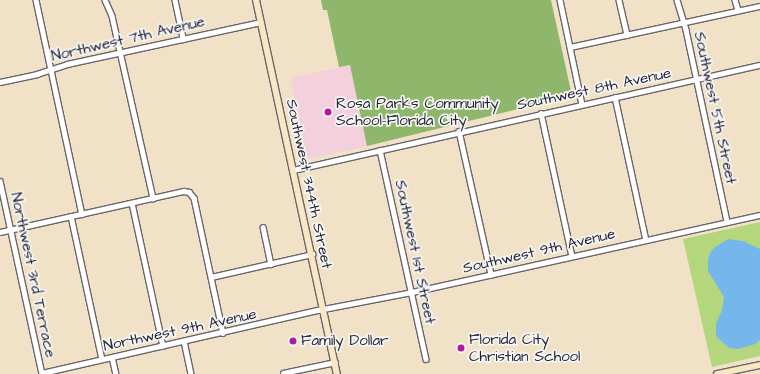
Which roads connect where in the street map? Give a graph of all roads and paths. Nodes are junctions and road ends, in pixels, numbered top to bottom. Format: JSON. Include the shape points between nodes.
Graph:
{"nodes":[{"id":1,"x":36,"y":0,"type":"edge"},
{"id":2,"x":104,"y":0,"type":"edge"},
{"id":3,"x":175,"y":0,"type":"edge"},
{"id":4,"x":256,"y":0,"type":"edge"},
{"id":5,"x":560,"y":0,"type":"edge"},
{"id":6,"x":619,"y":0,"type":"edge"},
{"id":7,"x":677,"y":0,"type":"edge"},
{"id":8,"x":735,"y":0,"type":"edge"},
{"id":9,"x":760,"y":6,"type":"edge"},
{"id":10,"x":738,"y":10,"type":"junction"},
{"id":11,"x":261,"y":22,"type":"junction"},
{"id":12,"x":683,"y":23,"type":"junction"},
{"id":13,"x":627,"y":35,"type":"junction"},
{"id":14,"x":183,"y":39,"type":"junction"},
{"id":15,"x":570,"y":47,"type":"junction"},
{"id":16,"x":120,"y":52,"type":"junction"},
{"id":17,"x":760,"y":65,"type":"edge"},
{"id":18,"x":51,"y":69,"type":"junction"},
{"id":19,"x":696,"y":79,"type":"junction"},
{"id":20,"x":0,"y":82,"type":"edge"},
{"id":21,"x":615,"y":97,"type":"junction"},
{"id":22,"x":582,"y":104,"type":"junction"},
{"id":23,"x":540,"y":113,"type":"junction"},
{"id":24,"x":459,"y":131,"type":"junction"},
{"id":25,"x":380,"y":150,"type":"junction"},
{"id":26,"x":293,"y":170,"type":"junction"},
{"id":27,"x":0,"y":181,"type":"edge"},
{"id":28,"x":153,"y":198,"type":"junction"},
{"id":29,"x":132,"y":203,"type":"junction"},
{"id":30,"x":82,"y":214,"type":"junction"},
{"id":31,"x":760,"y":215,"type":"edge"},
{"id":32,"x":71,"y":216,"type":"junction"},
{"id":33,"x":727,"y":222,"type":"junction"},
{"id":34,"x":263,"y":228,"type":"dead end"},
{"id":35,"x":10,"y":229,"type":"junction"},
{"id":36,"x":0,"y":232,"type":"edge"},
{"id":37,"x":646,"y":240,"type":"junction"},
{"id":38,"x":312,"y":254,"type":"junction"},
{"id":39,"x":572,"y":256,"type":"junction"},
{"id":40,"x":271,"y":264,"type":"junction"},
{"id":41,"x":491,"y":274,"type":"junction"},
{"id":42,"x":210,"y":277,"type":"junction"},
{"id":43,"x":412,"y":292,"type":"junction"},
{"id":44,"x":323,"y":309,"type":"junction"},
{"id":45,"x":223,"y":333,"type":"junction"},
{"id":46,"x":184,"y":341,"type":"junction"},
{"id":47,"x":163,"y":346,"type":"junction"},
{"id":48,"x":112,"y":357,"type":"junction"},
{"id":49,"x":102,"y":359,"type":"junction"},
{"id":50,"x":426,"y":359,"type":"dead end"},
{"id":51,"x":335,"y":362,"type":"junction"},
{"id":52,"x":760,"y":365,"type":"edge"},
{"id":53,"x":42,"y":373,"type":"edge"},
{"id":54,"x":283,"y":373,"type":"edge"},
{"id":55,"x":116,"y":374,"type":"edge"},
{"id":56,"x":191,"y":374,"type":"edge"},
{"id":57,"x":337,"y":374,"type":"edge"},
{"id":58,"x":717,"y":374,"type":"edge"}],
"edges":[{"from":1,"to":18,"type":"street"},
{"from":2,"to":16,"type":"street","via":[[111,14]]},
{"from":3,"to":14,"type":"street"},
{"from":4,"to":11,"type":"main road","name":"Southwest 344th Street"},
{"from":5,"to":15,"type":"street"},
{"from":6,"to":13,"type":"street"},
{"from":7,"to":12,"type":"street","name":"Southwest 5th Street"},
{"from":8,"to":10,"type":"street"},
{"from":9,"to":10,"type":"street"},
{"from":10,"to":12,"type":"street"},
{"from":11,"to":14,"type":"street","name":"Northwest 7th Avenue"},
{"from":11,"to":26,"type":"main road","name":"Southwest 344th Street"},
{"from":12,"to":13,"type":"street"},
{"from":12,"to":19,"type":"street","name":"Southwest 5th Street"},
{"from":13,"to":15,"type":"street"},
{"from":14,"to":16,"type":"street","name":"Northwest 7th Avenue"},
{"from":15,"to":22,"type":"street"},
{"from":16,"to":18,"type":"street","name":"Northwest 7th Avenue"},
{"from":16,"to":28,"type":"street"},
{"from":17,"to":19,"type":"street","name":"Southwest 8th Avenue"},
{"from":18,"to":20,"type":"street","name":"Northwest 7th Avenue"},
{"from":18,"to":30,"type":"street"},
{"from":19,"to":21,"type":"street","name":"Southwest 8th Avenue"},
{"from":19,"to":33,"type":"street","name":"Southwest 5th Street"},
{"from":21,"to":22,"type":"street","name":"Southwest 8th Avenue"},
{"from":21,"to":37,"type":"street"},
{"from":22,"to":23,"type":"street","name":"Southwest 8th Avenue"},
{"from":23,"to":24,"type":"street","name":"Southwest 8th Avenue"},
{"from":23,"to":39,"type":"street"},
{"from":24,"to":25,"type":"street","name":"Southwest 8th Avenue"},
{"from":24,"to":41,"type":"street"},
{"from":25,"to":26,"type":"street","name":"Southwest 8th Avenue"},
{"from":25,"to":43,"type":"street","name":"Southwest 1st Street"},
{"from":26,"to":38,"type":"main road","name":"Southwest 344th Street"},
{"from":27,"to":35,"type":"street","name":"Northwest 3rd Terrace"},
{"from":28,"to":29,"type":"street"},
{"from":28,"to":42,"type":"street","via":[[183,191],[189,192],[194,198]]},
{"from":29,"to":30,"type":"street"},
{"from":29,"to":47,"type":"street"},
{"from":30,"to":32,"type":"street"},
{"from":31,"to":33,"type":"street","name":"Southwest 9th Avenue"},
{"from":32,"to":35,"type":"street"},
{"from":32,"to":49,"type":"street"},
{"from":33,"to":37,"type":"street","name":"Southwest 9th Avenue"},
{"from":34,"to":40,"type":"street"},
{"from":35,"to":36,"type":"street"},
{"from":35,"to":53,"type":"street","name":"Northwest 3rd Terrace"},
{"from":37,"to":39,"type":"street","name":"Southwest 9th Avenue"},
{"from":38,"to":40,"type":"street"},
{"from":38,"to":44,"type":"main road","name":"Southwest 344th Street"},
{"from":39,"to":41,"type":"street","name":"Southwest 9th Avenue"},
{"from":40,"to":42,"type":"street"},
{"from":41,"to":43,"type":"street","name":"Southwest 9th Avenue"},
{"from":42,"to":45,"type":"street"},
{"from":43,"to":44,"type":"street","name":"Southwest 9th Avenue"},
{"from":43,"to":50,"type":"street","name":"Southwest 1st Street"},
{"from":44,"to":45,"type":"street","name":"Northwest 9th Avenue"},
{"from":44,"to":51,"type":"main road","name":"Southwest 344th Street"},
{"from":45,"to":46,"type":"street","name":"Northwest 9th Avenue"},
{"from":46,"to":47,"type":"street","name":"Northwest 9th Avenue"},
{"from":46,"to":56,"type":"street"},
{"from":47,"to":48,"type":"street","name":"Northwest 9th Avenue"},
{"from":48,"to":49,"type":"street","name":"Northwest 9th Avenue"},
{"from":48,"to":55,"type":"street"},
{"from":49,"to":53,"type":"street","name":"Northwest 9th Avenue"},
{"from":51,"to":54,"type":"street"},
{"from":51,"to":57,"type":"main road","name":"Southwest 344th Street"},
{"from":52,"to":58,"type":"main road"}]}
